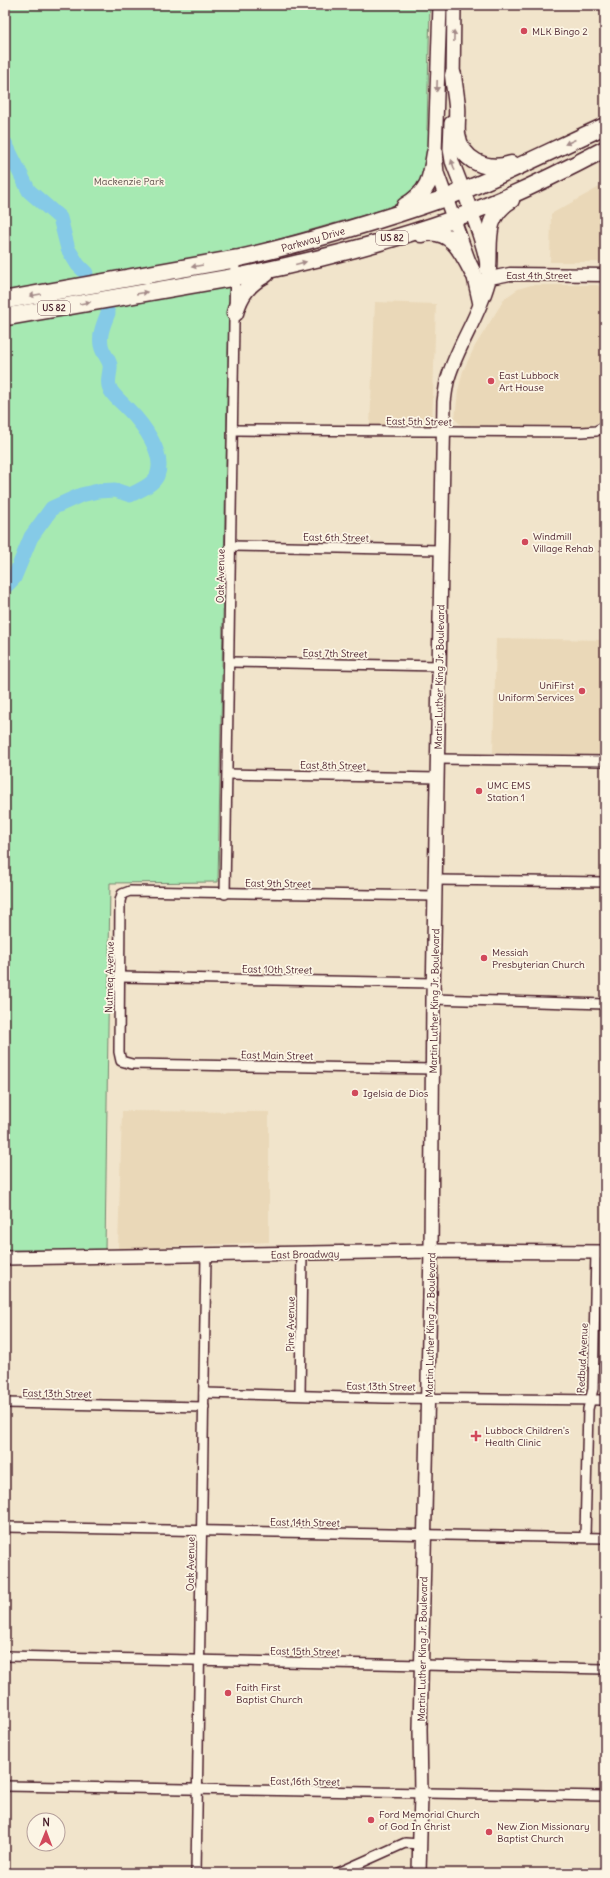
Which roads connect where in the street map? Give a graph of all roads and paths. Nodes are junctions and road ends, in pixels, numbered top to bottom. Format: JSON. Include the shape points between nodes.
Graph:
{"nodes":[{"id":1,"x":440,"y":5,"type":"edge"},
{"id":2,"x":454,"y":5,"type":"edge"},
{"id":3,"x":453,"y":74,"type":"junction"},
{"id":4,"x":605,"y":126,"type":"edge"},
{"id":5,"x":605,"y":149,"type":"edge"},
{"id":6,"x":435,"y":153,"type":"junction"},
{"id":7,"x":543,"y":154,"type":"junction"},
{"id":8,"x":543,"y":180,"type":"junction"},
{"id":9,"x":462,"y":190,"type":"junction"},
{"id":10,"x":446,"y":197,"type":"junction"},
{"id":11,"x":470,"y":212,"type":"junction"},
{"id":12,"x":453,"y":218,"type":"junction"},
{"id":13,"x":367,"y":223,"type":"junction"},
{"id":14,"x":353,"y":250,"type":"junction"},
{"id":15,"x":235,"y":259,"type":"junction"},
{"id":16,"x":280,"y":268,"type":"junction"},
{"id":17,"x":481,"y":275,"type":"junction"},
{"id":18,"x":605,"y":275,"type":"edge"},
{"id":19,"x":235,"y":277,"type":"junction"},
{"id":20,"x":5,"y":300,"type":"edge"},
{"id":21,"x":235,"y":313,"type":"junction"},
{"id":22,"x":5,"y":317,"type":"edge"},
{"id":23,"x":604,"y":426,"type":"edge"},
{"id":24,"x":233,"y":430,"type":"junction"},
{"id":25,"x":443,"y":432,"type":"junction"},
{"id":26,"x":231,"y":546,"type":"junction"},
{"id":27,"x":441,"y":550,"type":"junction"},
{"id":28,"x":230,"y":662,"type":"junction"},
{"id":29,"x":440,"y":666,"type":"junction"},
{"id":30,"x":438,"y":759,"type":"junction"},
{"id":31,"x":605,"y":761,"type":"edge"},
{"id":32,"x":228,"y":774,"type":"junction"},
{"id":33,"x":438,"y":778,"type":"junction"},
{"id":34,"x":436,"y":880,"type":"junction"},
{"id":35,"x":605,"y":882,"type":"edge"},
{"id":36,"x":122,"y":894,"type":"joint"},
{"id":37,"x":225,"y":894,"type":"junction"},
{"id":38,"x":435,"y":896,"type":"junction"},
{"id":39,"x":120,"y":977,"type":"junction"},
{"id":40,"x":434,"y":983,"type":"junction"},
{"id":41,"x":433,"y":999,"type":"junction"},
{"id":42,"x":605,"y":1004,"type":"edge"},
{"id":43,"x":121,"y":1061,"type":"joint"},
{"id":44,"x":432,"y":1069,"type":"junction"},
{"id":45,"x":432,"y":1251,"type":"junction"},
{"id":46,"x":601,"y":1252,"type":"edge"},
{"id":47,"x":302,"y":1254,"type":"junction"},
{"id":48,"x":206,"y":1255,"type":"junction"},
{"id":49,"x":5,"y":1258,"type":"edge"},
{"id":50,"x":204,"y":1392,"type":"junction"},
{"id":51,"x":300,"y":1395,"type":"junction"},
{"id":52,"x":428,"y":1398,"type":"junction"},
{"id":53,"x":590,"y":1400,"type":"junction"},
{"id":54,"x":605,"y":1400,"type":"edge"},
{"id":55,"x":5,"y":1403,"type":"edge"},
{"id":56,"x":204,"y":1407,"type":"junction"},
{"id":57,"x":5,"y":1527,"type":"edge"},
{"id":58,"x":202,"y":1531,"type":"junction"},
{"id":59,"x":425,"y":1535,"type":"junction"},
{"id":60,"x":585,"y":1537,"type":"junction"},
{"id":61,"x":605,"y":1538,"type":"edge"},
{"id":62,"x":5,"y":1656,"type":"edge"},
{"id":63,"x":200,"y":1660,"type":"junction"},
{"id":64,"x":422,"y":1664,"type":"junction"},
{"id":65,"x":605,"y":1668,"type":"edge"},
{"id":66,"x":5,"y":1786,"type":"edge"},
{"id":67,"x":197,"y":1790,"type":"junction"},
{"id":68,"x":421,"y":1794,"type":"junction"},
{"id":69,"x":605,"y":1796,"type":"edge"},
{"id":70,"x":420,"y":1844,"type":"junction"},
{"id":71,"x":196,"y":1873,"type":"edge"},
{"id":72,"x":338,"y":1873,"type":"edge"},
{"id":73,"x":419,"y":1873,"type":"edge"}],
"edges":[{"from":1,"to":6,"type":"main road","one_way":true},
{"from":3,"to":2,"type":"main road","name":"Martin Luther King Jr. Boulevard","one_way":true},
{"from":3,"to":7,"type":"highway","via":[[457,133],[463,150],[469,157],[476,163],[494,167]]},
{"from":9,"to":3,"type":"main road","name":"Martin Luther King Jr. Boulevard","one_way":true,"via":[[450,149]]},
{"from":4,"to":7,"type":"highway","name":"Parkway Drive","number":"US 82","one_way":true},
{"from":5,"to":8,"type":"highway","name":"Parkway Drive","number":"US 82"},
{"from":6,"to":10,"type":"main road","via":[[437,173]]},
{"from":6,"to":13,"type":"highway","via":[[428,185],[420,195],[403,207]]},
{"from":7,"to":9,"type":"highway","name":"Parkway Drive","number":"US 82"},
{"from":8,"to":11,"type":"highway","name":"Parkway Drive","number":"US 82"},
{"from":8,"to":17,"type":"highway","via":[[504,204],[495,214],[488,232]]},
{"from":9,"to":10,"type":"highway","name":"Parkway Drive","number":"US 82"},
{"from":9,"to":11,"type":"main road","name":"Martin Luther King Jr. Boulevard"},
{"from":10,"to":12,"type":"main road"},
{"from":10,"to":13,"type":"highway","name":"Parkway Drive","number":"US 82"},
{"from":11,"to":12,"type":"highway","name":"Parkway Drive","number":"US 82"},
{"from":11,"to":17,"type":"main road","name":"Martin Luther King Jr. Boulevard","via":[[486,257]]},
{"from":12,"to":14,"type":"highway","name":"Parkway Drive","number":"US 82"},
{"from":12,"to":17,"type":"main road"},
{"from":13,"to":15,"type":"highway","name":"Parkway Drive","number":"US 82"},
{"from":16,"to":14,"type":"highway","name":"Parkway Drive","number":"US 82","one_way":true},
{"from":14,"to":17,"type":"highway","via":[[423,233],[443,234],[454,241]]},
{"from":15,"to":19,"type":"street","name":"Oak Avenue"},
{"from":15,"to":20,"type":"highway","name":"Parkway Drive","number":"US 82","one_way":true},
{"from":16,"to":19,"type":"highway","name":"Parkway Drive","number":"US 82"},
{"from":16,"to":21,"type":"highway","via":[[255,280],[246,289],[238,300]]},
{"from":17,"to":18,"type":"street","name":"East 4th Street"},
{"from":17,"to":25,"type":"main road","name":"Martin Luther King Jr. Boulevard","via":[[488,282],[448,378]]},
{"from":19,"to":21,"type":"street","name":"Oak Avenue"},
{"from":22,"to":19,"type":"highway","name":"Parkway Drive","number":"US 82","one_way":true},
{"from":21,"to":24,"type":"street","name":"Oak Avenue"},
{"from":23,"to":25,"type":"street","name":"East 5th Street","via":[[596,431],[582,432]]},
{"from":24,"to":25,"type":"street","name":"East 5th Street"},
{"from":24,"to":26,"type":"street","name":"Oak Avenue"},
{"from":25,"to":27,"type":"main road","name":"Martin Luther King Jr. Boulevard"},
{"from":26,"to":27,"type":"street","name":"East 6th Street"},
{"from":26,"to":28,"type":"street","name":"Oak Avenue"},
{"from":27,"to":29,"type":"main road","name":"Martin Luther King Jr. Boulevard"},
{"from":28,"to":29,"type":"street","name":"East 7th Street"},
{"from":28,"to":32,"type":"street","name":"Oak Avenue"},
{"from":29,"to":30,"type":"main road","name":"Martin Luther King Jr. Boulevard"},
{"from":30,"to":31,"type":"street"},
{"from":30,"to":33,"type":"main road","name":"Martin Luther King Jr. Boulevard"},
{"from":32,"to":33,"type":"street","name":"East 8th Street"},
{"from":32,"to":37,"type":"street","name":"Oak Avenue"},
{"from":33,"to":34,"type":"main road","name":"Martin Luther King Jr. Boulevard"},
{"from":34,"to":35,"type":"street"},
{"from":34,"to":38,"type":"main road","name":"Martin Luther King Jr. Boulevard"},
{"from":36,"to":37,"type":"street","name":"East 9th Street","via":[[130,891]]},
{"from":36,"to":39,"type":"street","name":"Nutmeq Avenue"},
{"from":37,"to":38,"type":"street","name":"East 9th Street"},
{"from":38,"to":40,"type":"main road","name":"Martin Luther King Jr. Boulevard"},
{"from":39,"to":40,"type":"street","name":"East 10th Street"},
{"from":39,"to":43,"type":"street","name":"Nutmeq Avenue"},
{"from":40,"to":41,"type":"main road","name":"Martin Luther King Jr. Boulevard"},
{"from":41,"to":42,"type":"street"},
{"from":41,"to":44,"type":"main road","name":"Martin Luther King Jr. Boulevard"},
{"from":43,"to":44,"type":"street","name":"East Main Street","via":[[132,1064]]},
{"from":44,"to":45,"type":"main road","name":"Martin Luther King Jr. Boulevard"},
{"from":45,"to":46,"type":"main road","name":"East Broadway"},
{"from":45,"to":47,"type":"main road","name":"East Broadway"},
{"from":45,"to":52,"type":"main road","name":"Martin Luther King Jr. Boulevard"},
{"from":46,"to":53,"type":"street","name":"Redbud Avenue","via":[[593,1389]]},
{"from":47,"to":48,"type":"main road","name":"East Broadway"},
{"from":47,"to":51,"type":"street","name":"Pine Avenue"},
{"from":48,"to":49,"type":"main road","name":"East Broadway"},
{"from":48,"to":50,"type":"street","name":"Oak Avenue"},
{"from":50,"to":51,"type":"street","name":"East 13th Street"},
{"from":50,"to":56,"type":"street","name":"Oak Avenue"},
{"from":51,"to":52,"type":"street","name":"East 13th Street"},
{"from":52,"to":53,"type":"street","name":"East 13th Street"},
{"from":52,"to":59,"type":"main road","name":"Martin Luther King Jr. Boulevard"},
{"from":53,"to":54,"type":"street","name":"East 13th Street"},
{"from":53,"to":60,"type":"street","name":"Redbud Avenue"},
{"from":55,"to":56,"type":"street","name":"East 13th Street"},
{"from":56,"to":58,"type":"street","name":"Oak Avenue"},
{"from":57,"to":58,"type":"street","name":"East 14th Street"},
{"from":58,"to":59,"type":"street","name":"East 14th Street"},
{"from":58,"to":63,"type":"street","name":"Oak Avenue"},
{"from":59,"to":60,"type":"street","name":"East 14th Street"},
{"from":59,"to":64,"type":"main road","name":"Martin Luther King Jr. Boulevard"},
{"from":60,"to":61,"type":"street","name":"East 14th Street"},
{"from":62,"to":63,"type":"street","name":"East 15th Street"},
{"from":63,"to":64,"type":"street","name":"East 15th Street"},
{"from":63,"to":67,"type":"street","name":"Oak Avenue"},
{"from":64,"to":65,"type":"street","name":"East 15th Street"},
{"from":64,"to":68,"type":"main road","name":"Martin Luther King Jr. Boulevard"},
{"from":66,"to":67,"type":"street","name":"East 16th Street"},
{"from":67,"to":68,"type":"street","name":"East 16th Street"},
{"from":67,"to":71,"type":"street","name":"Oak Avenue"},
{"from":68,"to":69,"type":"street","name":"East 16th Street"},
{"from":68,"to":70,"type":"main road","name":"Martin Luther King Jr. Boulevard"},
{"from":70,"to":72,"type":"street","via":[[405,1843]]},
{"from":70,"to":73,"type":"main road","name":"Martin Luther King Jr. Boulevard"}]}
